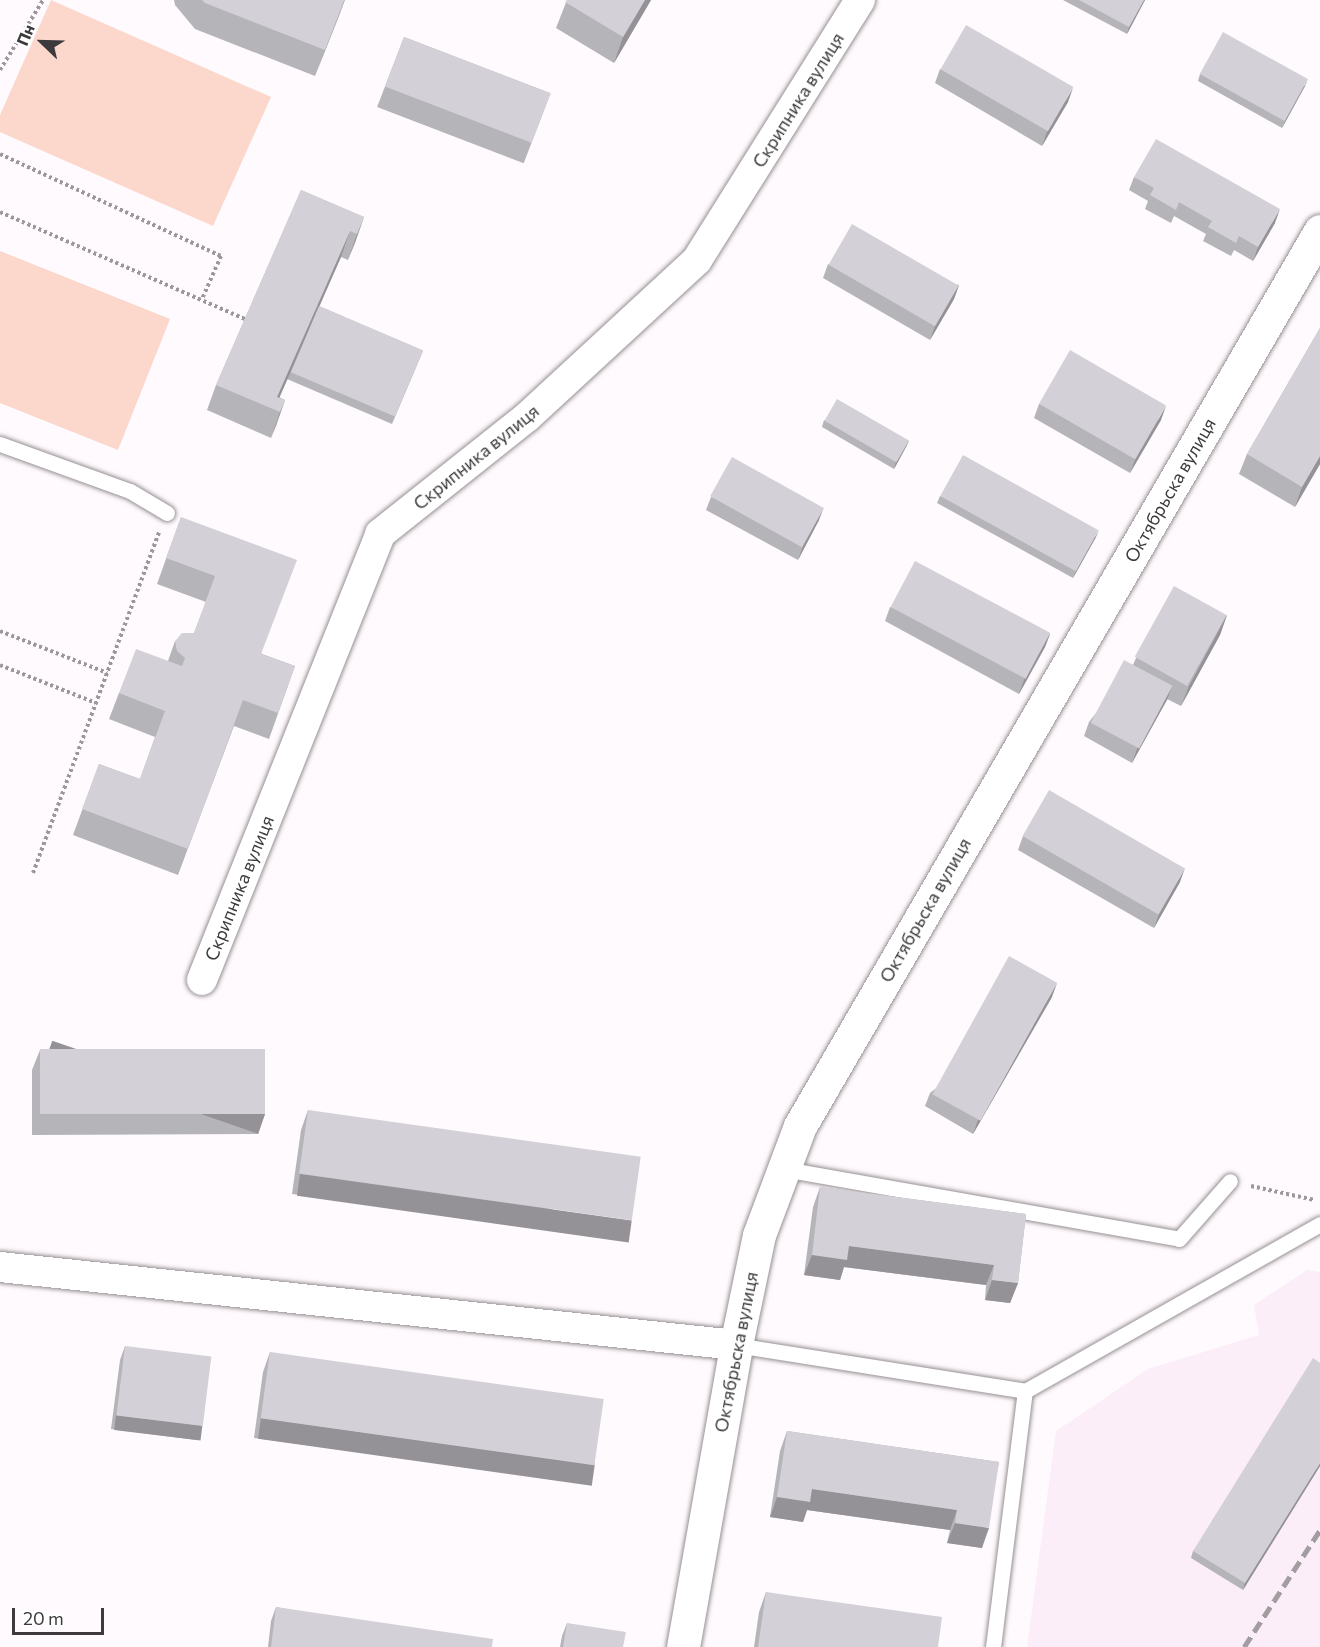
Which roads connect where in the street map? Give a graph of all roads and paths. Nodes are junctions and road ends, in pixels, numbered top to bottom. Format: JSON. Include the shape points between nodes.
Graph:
{"nodes":[{"id":1,"x":43,"y":0,"type":"edge"},
{"id":2,"x":860,"y":0,"type":"edge"},
{"id":3,"x":0,"y":70,"type":"edge"},
{"id":4,"x":0,"y":154,"type":"edge"},
{"id":5,"x":0,"y":212,"type":"edge"},
{"id":6,"x":1320,"y":231,"type":"edge"},
{"id":7,"x":202,"y":299,"type":"junction"},
{"id":8,"x":247,"y":320,"type":"edge"},
{"id":9,"x":0,"y":444,"type":"edge"},
{"id":10,"x":167,"y":513,"type":"joint"},
{"id":11,"x":0,"y":631,"type":"edge"},
{"id":12,"x":0,"y":665,"type":"edge"},
{"id":13,"x":107,"y":673,"type":"junction"},
{"id":14,"x":96,"y":703,"type":"junction"},
{"id":15,"x":33,"y":873,"type":"dead end"},
{"id":16,"x":202,"y":980,"type":"dead end"},
{"id":17,"x":784,"y":1169,"type":"junction"},
{"id":18,"x":1230,"y":1181,"type":"joint"},
{"id":19,"x":1320,"y":1202,"type":"edge"},
{"id":20,"x":1320,"y":1224,"type":"edge"},
{"id":21,"x":0,"y":1268,"type":"edge"},
{"id":22,"x":736,"y":1345,"type":"junction"},
{"id":23,"x":1025,"y":1391,"type":"junction"},
{"id":24,"x":683,"y":1647,"type":"edge"},
{"id":25,"x":993,"y":1647,"type":"edge"}],
"edges":[{"from":1,"to":3,"type":"path"},
{"from":2,"to":16,"type":"street","name":"Скрипника вулиця","via":[[697,260],[527,417],[380,534]]},
{"from":4,"to":7,"type":"path","via":[[221,256]]},
{"from":5,"to":7,"type":"path"},
{"from":6,"to":17,"type":"main road","name":"Октябрьска вулиця","via":[[800,1126]]},
{"from":7,"to":8,"type":"path"},
{"from":9,"to":10,"type":"lane","via":[[130,491]]},
{"from":10,"to":13,"type":"path"},
{"from":11,"to":13,"type":"path"},
{"from":12,"to":14,"type":"path"},
{"from":13,"to":14,"type":"path"},
{"from":14,"to":15,"type":"path"},
{"from":17,"to":18,"type":"lane","via":[[1179,1239]]},
{"from":17,"to":22,"type":"main road","name":"Октябрьска вулиця","via":[[759,1235]]},
{"from":18,"to":19,"type":"path"},
{"from":20,"to":23,"type":"lane"},
{"from":21,"to":22,"type":"street"},
{"from":22,"to":23,"type":"lane"},
{"from":22,"to":24,"type":"main road","name":"Октябрьска вулиця"},
{"from":23,"to":25,"type":"lane"}]}
